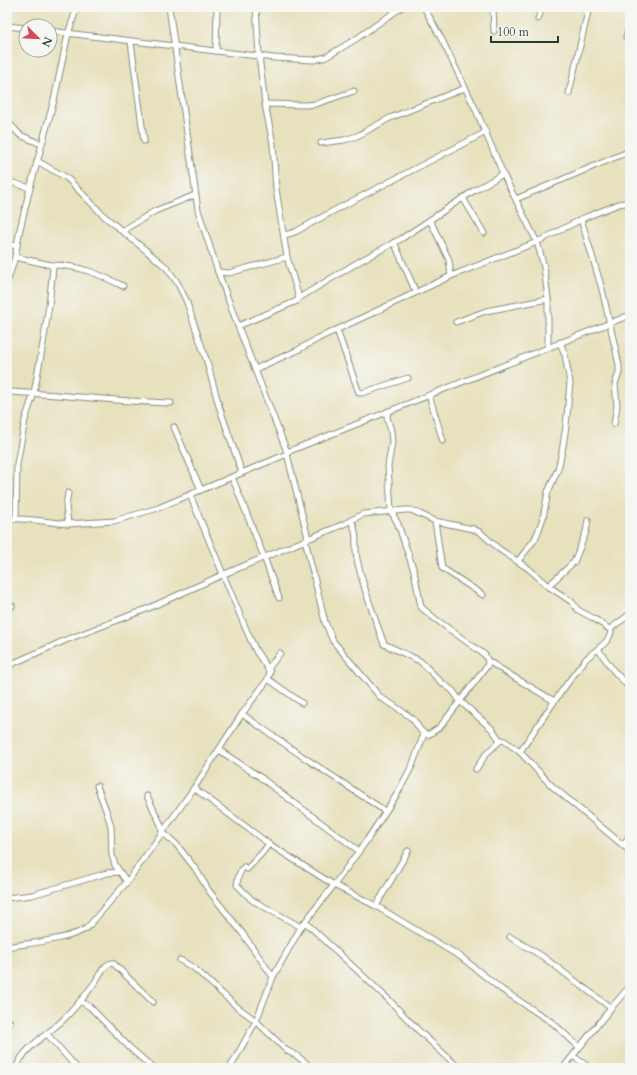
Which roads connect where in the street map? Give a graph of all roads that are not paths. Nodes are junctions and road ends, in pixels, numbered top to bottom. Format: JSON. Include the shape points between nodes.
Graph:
{"nodes":[{"id":1,"x":78,"y":7,"type":"edge"},
{"id":2,"x":169,"y":7,"type":"edge"},
{"id":3,"x":217,"y":7,"type":"edge"},
{"id":4,"x":256,"y":7,"type":"edge"},
{"id":5,"x":402,"y":7,"type":"edge"},
{"id":6,"x":424,"y":7,"type":"edge"},
{"id":7,"x":493,"y":7,"type":"edge"},
{"id":8,"x":542,"y":7,"type":"edge"},
{"id":9,"x":589,"y":7,"type":"edge"},
{"id":10,"x":538,"y":19,"type":"dead end"},
{"id":11,"x":630,"y":24,"type":"edge"},
{"id":12,"x":7,"y":26,"type":"edge"},
{"id":13,"x":18,"y":27,"type":"edge"},
{"id":14,"x":494,"y":31,"type":"dead end"},
{"id":15,"x":58,"y":33,"type":"edge"},
{"id":16,"x":68,"y":34,"type":"junction"},
{"id":17,"x":630,"y":38,"type":"edge"},
{"id":18,"x":131,"y":42,"type":"junction"},
{"id":19,"x":175,"y":46,"type":"junction"},
{"id":20,"x":216,"y":51,"type":"junction"},
{"id":21,"x":259,"y":56,"type":"junction"},
{"id":22,"x":465,"y":88,"type":"junction"},
{"id":23,"x":354,"y":91,"type":"dead end"},
{"id":24,"x":569,"y":94,"type":"dead end"},
{"id":25,"x":265,"y":104,"type":"junction"},
{"id":26,"x":7,"y":121,"type":"edge"},
{"id":27,"x":486,"y":132,"type":"junction"},
{"id":28,"x":144,"y":141,"type":"dead end"},
{"id":29,"x":41,"y":144,"type":"junction"},
{"id":30,"x":321,"y":144,"type":"dead end"},
{"id":31,"x":630,"y":151,"type":"edge"},
{"id":32,"x":37,"y":161,"type":"junction"},
{"id":33,"x":503,"y":174,"type":"junction"},
{"id":34,"x":7,"y":181,"type":"edge"},
{"id":35,"x":30,"y":188,"type":"junction"},
{"id":36,"x":195,"y":195,"type":"junction"},
{"id":37,"x":463,"y":198,"type":"junction"},
{"id":38,"x":516,"y":200,"type":"junction"},
{"id":39,"x":630,"y":202,"type":"edge"},
{"id":40,"x":581,"y":219,"type":"junction"},
{"id":41,"x":430,"y":220,"type":"junction"},
{"id":42,"x":122,"y":231,"type":"junction"},
{"id":43,"x":484,"y":233,"type":"dead end"},
{"id":44,"x":284,"y":235,"type":"junction"},
{"id":45,"x":394,"y":242,"type":"junction"},
{"id":46,"x":537,"y":242,"type":"junction"},
{"id":47,"x":7,"y":244,"type":"edge"},
{"id":48,"x":16,"y":246,"type":"junction"},
{"id":49,"x":15,"y":257,"type":"junction"},
{"id":50,"x":287,"y":257,"type":"junction"},
{"id":51,"x":51,"y":265,"type":"junction"},
{"id":52,"x":218,"y":272,"type":"junction"},
{"id":53,"x":451,"y":276,"type":"junction"},
{"id":54,"x":7,"y":284,"type":"edge"},
{"id":55,"x":123,"y":286,"type":"dead end"},
{"id":56,"x":414,"y":288,"type":"dead end"},
{"id":57,"x":299,"y":298,"type":"junction"},
{"id":58,"x":548,"y":299,"type":"junction"},
{"id":59,"x":630,"y":315,"type":"edge"},
{"id":60,"x":456,"y":322,"type":"dead end"},
{"id":61,"x":609,"y":323,"type":"junction"},
{"id":62,"x":238,"y":326,"type":"junction"},
{"id":63,"x":337,"y":330,"type":"junction"},
{"id":64,"x":560,"y":342,"type":"junction"},
{"id":65,"x":548,"y":347,"type":"junction"},
{"id":66,"x":255,"y":369,"type":"junction"},
{"id":67,"x":408,"y":378,"type":"dead end"},
{"id":68,"x":7,"y":392,"type":"edge"},
{"id":69,"x":34,"y":393,"type":"junction"},
{"id":70,"x":429,"y":395,"type":"junction"},
{"id":71,"x":171,"y":403,"type":"dead end"},
{"id":72,"x":388,"y":411,"type":"junction"},
{"id":73,"x":614,"y":424,"type":"dead end"},
{"id":74,"x":174,"y":427,"type":"dead end"},
{"id":75,"x":442,"y":441,"type":"dead end"},
{"id":76,"x":287,"y":453,"type":"junction"},
{"id":77,"x":242,"y":473,"type":"junction"},
{"id":78,"x":232,"y":477,"type":"junction"},
{"id":79,"x":202,"y":490,"type":"junction"},
{"id":80,"x":68,"y":493,"type":"dead end"},
{"id":81,"x":190,"y":495,"type":"junction"},
{"id":82,"x":391,"y":511,"type":"junction"},
{"id":83,"x":7,"y":518,"type":"edge"},
{"id":84,"x":16,"y":518,"type":"junction"},
{"id":85,"x":351,"y":520,"type":"junction"},
{"id":86,"x":588,"y":520,"type":"dead end"},
{"id":87,"x":435,"y":521,"type":"junction"},
{"id":88,"x":68,"y":524,"type":"junction"},
{"id":89,"x":306,"y":539,"type":"junction"},
{"id":90,"x":264,"y":557,"type":"junction"},
{"id":91,"x":518,"y":561,"type":"junction"},
{"id":92,"x":222,"y":575,"type":"junction"},
{"id":93,"x":548,"y":586,"type":"junction"},
{"id":94,"x":483,"y":595,"type":"dead end"},
{"id":95,"x":279,"y":598,"type":"dead end"},
{"id":96,"x":630,"y":614,"type":"edge"},
{"id":97,"x":611,"y":630,"type":"junction"},
{"id":98,"x":598,"y":649,"type":"junction"},
{"id":99,"x":280,"y":653,"type":"dead end"},
{"id":100,"x":488,"y":661,"type":"junction"},
{"id":101,"x":7,"y":666,"type":"edge"},
{"id":102,"x":268,"y":669,"type":"junction"},
{"id":103,"x":268,"y":679,"type":"junction"},
{"id":104,"x":630,"y":688,"type":"edge"},
{"id":105,"x":460,"y":701,"type":"junction"},
{"id":106,"x":554,"y":701,"type":"junction"},
{"id":107,"x":302,"y":703,"type":"dead end"},
{"id":108,"x":242,"y":714,"type":"junction"},
{"id":109,"x":424,"y":734,"type":"junction"},
{"id":110,"x":501,"y":740,"type":"junction"},
{"id":111,"x":219,"y":750,"type":"junction"},
{"id":112,"x":520,"y":752,"type":"junction"},
{"id":113,"x":297,"y":756,"type":"dead end"},
{"id":114,"x":476,"y":768,"type":"dead end"},
{"id":115,"x":261,"y":778,"type":"junction"},
{"id":116,"x":97,"y":786,"type":"dead end"},
{"id":117,"x":194,"y":788,"type":"junction"},
{"id":118,"x":147,"y":796,"type":"dead end"},
{"id":119,"x":290,"y":799,"type":"dead end"},
{"id":120,"x":385,"y":811,"type":"junction"},
{"id":121,"x":162,"y":832,"type":"junction"},
{"id":122,"x":630,"y":835,"type":"edge"},
{"id":123,"x":269,"y":844,"type":"junction"},
{"id":124,"x":623,"y":845,"type":"junction"},
{"id":125,"x":359,"y":851,"type":"junction"},
{"id":126,"x":408,"y":851,"type":"dead end"},
{"id":127,"x":630,"y":851,"type":"edge"},
{"id":128,"x":119,"y":872,"type":"junction"},
{"id":129,"x":127,"y":882,"type":"junction"},
{"id":130,"x":334,"y":885,"type":"junction"},
{"id":131,"x":7,"y":898,"type":"edge"},
{"id":132,"x":376,"y":906,"type":"junction"},
{"id":133,"x":305,"y":922,"type":"junction"},
{"id":134,"x":301,"y":927,"type":"junction"},
{"id":135,"x":510,"y":936,"type":"dead end"},
{"id":136,"x":7,"y":947,"type":"edge"},
{"id":137,"x":180,"y":960,"type":"dead end"},
{"id":138,"x":274,"y":977,"type":"junction"},
{"id":139,"x":630,"y":986,"type":"edge"},
{"id":140,"x":80,"y":1001,"type":"junction"},
{"id":141,"x":153,"y":1002,"type":"dead end"},
{"id":142,"x":610,"y":1008,"type":"junction"},
{"id":143,"x":256,"y":1021,"type":"junction"},
{"id":144,"x":46,"y":1034,"type":"junction"},
{"id":145,"x":579,"y":1047,"type":"junction"},
{"id":146,"x":573,"y":1056,"type":"junction"},
{"id":147,"x":306,"y":1063,"type":"dead end"},
{"id":148,"x":16,"y":1068,"type":"edge"},
{"id":149,"x":77,"y":1068,"type":"edge"},
{"id":150,"x":153,"y":1068,"type":"edge"},
{"id":151,"x":230,"y":1068,"type":"edge"},
{"id":152,"x":459,"y":1068,"type":"edge"},
{"id":153,"x":563,"y":1068,"type":"edge"},
{"id":154,"x":590,"y":1068,"type":"edge"}],
"edges":[{"from":1,"to":16,"type":"street"},
{"from":2,"to":19,"type":"street"},
{"from":3,"to":20,"type":"street"},
{"from":4,"to":21,"type":"street"},
{"from":5,"to":21,"type":"street","via":[[326,57],[307,60]]},
{"from":6,"to":22,"type":"street"},
{"from":7,"to":14,"type":"street"},
{"from":8,"to":10,"type":"street"},
{"from":9,"to":24,"type":"street"},
{"from":11,"to":17,"type":"street","via":[[626,37]]},
{"from":12,"to":13,"type":"street"},
{"from":15,"to":16,"type":"street"},
{"from":16,"to":18,"type":"street"},
{"from":16,"to":29,"type":"street","via":[[56,93]]},
{"from":18,"to":19,"type":"street"},
{"from":18,"to":28,"type":"street"},
{"from":19,"to":20,"type":"street"},
{"from":19,"to":36,"type":"street"},
{"from":20,"to":21,"type":"street"},
{"from":21,"to":25,"type":"street"},
{"from":22,"to":27,"type":"street"},
{"from":22,"to":30,"type":"street","via":[[390,118],[357,136]]},
{"from":23,"to":25,"type":"street","via":[[316,104]]},
{"from":25,"to":44,"type":"street","via":[[273,144],[276,189]]},
{"from":26,"to":29,"type":"street","via":[[20,135]]},
{"from":27,"to":33,"type":"street"},
{"from":27,"to":44,"type":"street"},
{"from":29,"to":32,"type":"street"},
{"from":31,"to":38,"type":"street"},
{"from":32,"to":35,"type":"street"},
{"from":32,"to":42,"type":"street","via":[[67,178]]},
{"from":33,"to":37,"type":"street"},
{"from":33,"to":38,"type":"street"},
{"from":34,"to":35,"type":"street"},
{"from":35,"to":48,"type":"street"},
{"from":36,"to":42,"type":"street","via":[[155,210]]},
{"from":36,"to":52,"type":"street"},
{"from":37,"to":41,"type":"street"},
{"from":37,"to":43,"type":"street"},
{"from":38,"to":46,"type":"street"},
{"from":39,"to":40,"type":"street"},
{"from":40,"to":46,"type":"street"},
{"from":40,"to":61,"type":"street","via":[[602,289]]},
{"from":41,"to":45,"type":"street"},
{"from":41,"to":53,"type":"street","via":[[449,260]]},
{"from":42,"to":77,"type":"street","via":[[166,267],[186,300]]},
{"from":44,"to":50,"type":"street"},
{"from":45,"to":56,"type":"street"},
{"from":45,"to":57,"type":"street"},
{"from":46,"to":53,"type":"street"},
{"from":46,"to":58,"type":"street","via":[[544,267]]},
{"from":47,"to":48,"type":"street"},
{"from":48,"to":49,"type":"street"},
{"from":49,"to":51,"type":"street"},
{"from":49,"to":54,"type":"street"},
{"from":50,"to":52,"type":"street","via":[[229,273]]},
{"from":50,"to":57,"type":"street"},
{"from":51,"to":55,"type":"street","via":[[76,267],[99,274]]},
{"from":51,"to":69,"type":"street","via":[[53,268],[49,305]]},
{"from":52,"to":62,"type":"street"},
{"from":53,"to":63,"type":"street"},
{"from":57,"to":62,"type":"street"},
{"from":58,"to":60,"type":"street","via":[[486,311]]},
{"from":58,"to":65,"type":"street"},
{"from":59,"to":61,"type":"street"},
{"from":61,"to":64,"type":"street"},
{"from":61,"to":73,"type":"street","via":[[619,365],[615,384],[617,406]]},
{"from":62,"to":66,"type":"street"},
{"from":63,"to":66,"type":"street"},
{"from":63,"to":67,"type":"street","via":[[359,393]]},
{"from":64,"to":65,"type":"street"},
{"from":64,"to":91,"type":"street","via":[[570,383],[562,452],[548,492],[537,536]]},
{"from":65,"to":70,"type":"street"},
{"from":66,"to":76,"type":"street"},
{"from":68,"to":69,"type":"street"},
{"from":69,"to":71,"type":"street","via":[[128,402]]},
{"from":69,"to":84,"type":"street","via":[[25,420],[17,464]]},
{"from":70,"to":72,"type":"street"},
{"from":70,"to":75,"type":"street"},
{"from":72,"to":76,"type":"street"},
{"from":72,"to":82,"type":"street","via":[[392,442],[388,466]]},
{"from":74,"to":79,"type":"street"},
{"from":76,"to":77,"type":"street"},
{"from":76,"to":89,"type":"street"},
{"from":77,"to":78,"type":"street"},
{"from":78,"to":79,"type":"street"},
{"from":78,"to":90,"type":"street"},
{"from":79,"to":81,"type":"street"},
{"from":80,"to":88,"type":"street"},
{"from":81,"to":88,"type":"street","via":[[114,522]]},
{"from":81,"to":92,"type":"street"},
{"from":82,"to":85,"type":"street","via":[[363,514]]},
{"from":82,"to":87,"type":"street","via":[[411,510]]},
{"from":82,"to":100,"type":"street","via":[[414,571],[421,607],[485,655]]},
{"from":83,"to":84,"type":"street"},
{"from":84,"to":88,"type":"street"},
{"from":85,"to":89,"type":"street"},
{"from":85,"to":105,"type":"street","via":[[356,532],[357,557],[364,587],[384,644],[420,661],[440,682],[453,691]]},
{"from":86,"to":93,"type":"street","via":[[574,562]]},
{"from":87,"to":91,"type":"street","via":[[480,532]]},
{"from":87,"to":94,"type":"street","via":[[442,568]]},
{"from":89,"to":90,"type":"street"},
{"from":89,"to":109,"type":"street","via":[[325,622],[333,641],[381,698],[412,719]]},
{"from":90,"to":92,"type":"street"},
{"from":90,"to":95,"type":"street"},
{"from":91,"to":93,"type":"street"},
{"from":92,"to":101,"type":"street"},
{"from":92,"to":102,"type":"street","via":[[256,652]]},
{"from":93,"to":97,"type":"street","via":[[572,602],[578,610]]},
{"from":96,"to":97,"type":"street"},
{"from":97,"to":98,"type":"street","via":[[608,639]]},
{"from":98,"to":104,"type":"street"},
{"from":98,"to":106,"type":"street","via":[[588,657]]},
{"from":99,"to":102,"type":"street"},
{"from":100,"to":105,"type":"street","via":[[487,666]]},
{"from":100,"to":106,"type":"street"},
{"from":102,"to":103,"type":"street"},
{"from":103,"to":107,"type":"street"},
{"from":103,"to":108,"type":"street"},
{"from":105,"to":109,"type":"street","via":[[440,727],[428,736]]},
{"from":105,"to":110,"type":"street"},
{"from":106,"to":112,"type":"street"},
{"from":108,"to":111,"type":"street"},
{"from":108,"to":113,"type":"street"},
{"from":108,"to":120,"type":"street"},
{"from":109,"to":120,"type":"street","via":[[412,766]]},
{"from":110,"to":112,"type":"street"},
{"from":110,"to":114,"type":"street"},
{"from":111,"to":115,"type":"street"},
{"from":111,"to":117,"type":"street"},
{"from":112,"to":124,"type":"street","via":[[552,786]]},
{"from":115,"to":119,"type":"street"},
{"from":115,"to":125,"type":"street"},
{"from":116,"to":128,"type":"street","via":[[111,826],[112,855]]},
{"from":117,"to":121,"type":"street"},
{"from":117,"to":123,"type":"street"},
{"from":118,"to":121,"type":"street","via":[[162,825]]},
{"from":120,"to":125,"type":"street"},
{"from":121,"to":129,"type":"street"},
{"from":121,"to":138,"type":"street","via":[[176,844],[195,868],[209,891]]},
{"from":122,"to":124,"type":"street"},
{"from":123,"to":130,"type":"street"},
{"from":123,"to":134,"type":"street","via":[[262,854],[241,870],[237,885],[252,900]]},
{"from":124,"to":127,"type":"street"},
{"from":125,"to":130,"type":"street"},
{"from":126,"to":132,"type":"street"},
{"from":128,"to":129,"type":"street"},
{"from":128,"to":131,"type":"street","via":[[106,873],[32,896]]},
{"from":129,"to":136,"type":"street","via":[[93,922],[80,933]]},
{"from":130,"to":132,"type":"street"},
{"from":130,"to":133,"type":"street"},
{"from":132,"to":145,"type":"street","via":[[461,957],[501,989],[553,1023]]},
{"from":133,"to":134,"type":"street"},
{"from":133,"to":152,"type":"street"},
{"from":134,"to":138,"type":"street"},
{"from":135,"to":142,"type":"street","via":[[542,956]]},
{"from":137,"to":143,"type":"street","via":[[194,968]]},
{"from":138,"to":143,"type":"street"},
{"from":139,"to":142,"type":"street"},
{"from":140,"to":141,"type":"street","via":[[104,969],[114,963]]},
{"from":140,"to":144,"type":"street"},
{"from":140,"to":150,"type":"street","via":[[90,1007]]},
{"from":142,"to":145,"type":"street"},
{"from":143,"to":147,"type":"street","via":[[286,1050]]},
{"from":143,"to":151,"type":"street"},
{"from":144,"to":148,"type":"street","via":[[27,1050]]},
{"from":144,"to":149,"type":"street"},
{"from":145,"to":146,"type":"street"},
{"from":146,"to":153,"type":"street"},
{"from":146,"to":154,"type":"street"}]}
